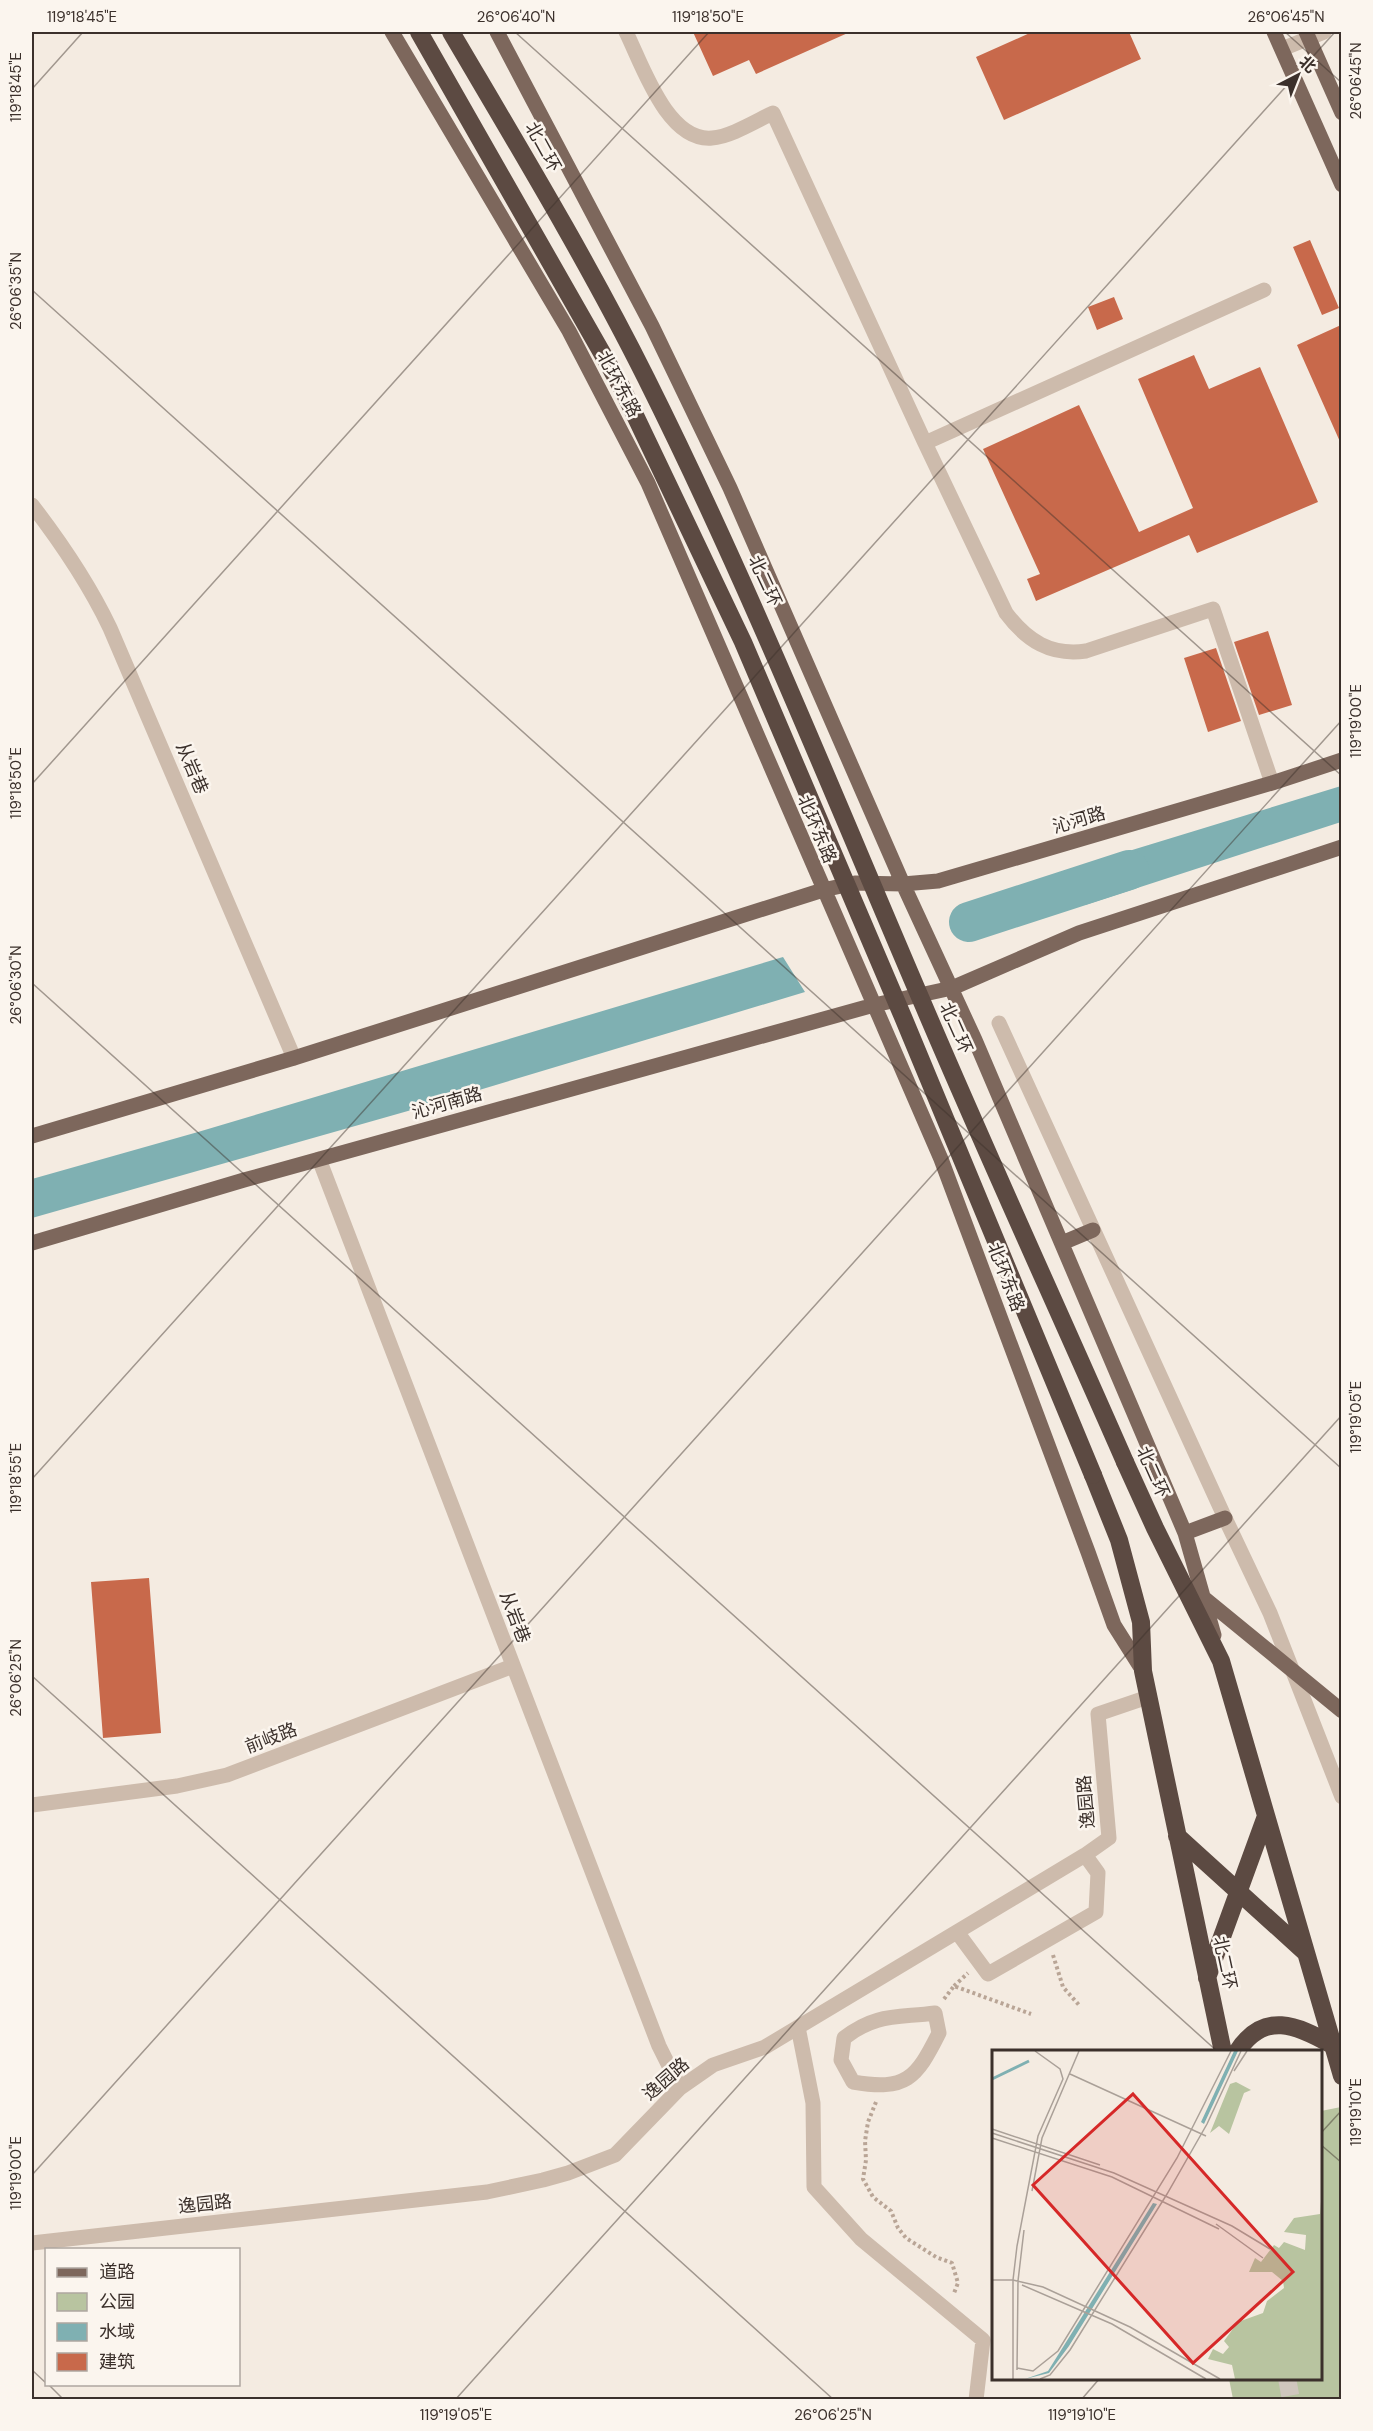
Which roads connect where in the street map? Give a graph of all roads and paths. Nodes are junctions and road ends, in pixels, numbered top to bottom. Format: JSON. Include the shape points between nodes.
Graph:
{"nodes":[{"id":1,"x":392,"y":32,"type":"edge"},
{"id":2,"x":419,"y":32,"type":"edge"},
{"id":3,"x":451,"y":32,"type":"edge"},
{"id":4,"x":497,"y":32,"type":"edge"},
{"id":5,"x":626,"y":32,"type":"edge"},
{"id":6,"x":1274,"y":32,"type":"edge"},
{"id":7,"x":1324,"y":32,"type":"edge"},
{"id":8,"x":1307,"y":35,"type":"edge"},
{"id":9,"x":1282,"y":49,"type":"junction"},
{"id":10,"x":1341,"y":113,"type":"edge"},
{"id":11,"x":1341,"y":185,"type":"edge"},
{"id":12,"x":1264,"y":290,"type":"dead end"},
{"id":13,"x":925,"y":443,"type":"junction"},
{"id":14,"x":32,"y":505,"type":"edge"},
{"id":15,"x":1341,"y":760,"type":"edge"},
{"id":16,"x":1272,"y":783,"type":"junction"},
{"id":17,"x":1341,"y":847,"type":"edge"},
{"id":18,"x":903,"y":884,"type":"junction"},
{"id":19,"x":823,"y":890,"type":"junction"},
{"id":20,"x":952,"y":988,"type":"junction"},
{"id":21,"x":874,"y":1005,"type":"junction"},
{"id":22,"x":999,"y":1023,"type":"dead end"},
{"id":23,"x":294,"y":1058,"type":"junction"},
{"id":24,"x":32,"y":1136,"type":"edge"},
{"id":25,"x":319,"y":1159,"type":"junction"},
{"id":26,"x":1094,"y":1230,"type":"junction"},
{"id":27,"x":32,"y":1243,"type":"edge"},
{"id":28,"x":1062,"y":1244,"type":"junction"},
{"id":29,"x":1225,"y":1518,"type":"junction"},
{"id":30,"x":1185,"y":1533,"type":"junction"},
{"id":31,"x":1204,"y":1598,"type":"junction"},
{"id":32,"x":1221,"y":1661,"type":"junction"},
{"id":33,"x":513,"y":1666,"type":"junction"},
{"id":34,"x":1143,"y":1671,"type":"junction"},
{"id":35,"x":1294,"y":1671,"type":"junction"},
{"id":36,"x":1148,"y":1697,"type":"junction"},
{"id":37,"x":1341,"y":1711,"type":"edge"},
{"id":38,"x":1341,"y":1797,"type":"edge"},
{"id":39,"x":32,"y":1805,"type":"edge"},
{"id":40,"x":1266,"y":1816,"type":"junction"},
{"id":41,"x":1177,"y":1836,"type":"junction"},
{"id":42,"x":1085,"y":1855,"type":"junction"},
{"id":43,"x":1239,"y":1892,"type":"junction"},
{"id":44,"x":957,"y":1932,"type":"junction"},
{"id":45,"x":1046,"y":1941,"type":"junction"},
{"id":46,"x":1305,"y":1952,"type":"junction"},
{"id":47,"x":1207,"y":1979,"type":"junction"},
{"id":48,"x":1079,"y":2005,"type":"dead end"},
{"id":49,"x":935,"y":2013,"type":"junction"},
{"id":50,"x":1031,"y":2014,"type":"dead end"},
{"id":51,"x":798,"y":2027,"type":"junction"},
{"id":52,"x":1332,"y":2045,"type":"junction"},
{"id":53,"x":1223,"y":2050,"type":"edge"},
{"id":54,"x":1239,"y":2050,"type":"edge"},
{"id":55,"x":1341,"y":2076,"type":"edge"},
{"id":56,"x":876,"y":2086,"type":"junction"},
{"id":57,"x":680,"y":2088,"type":"junction"},
{"id":58,"x":32,"y":2243,"type":"edge"},
{"id":59,"x":946,"y":2309,"type":"junction"},
{"id":60,"x":976,"y":2400,"type":"edge"}],
"edges":[{"from":1,"to":19,"type":"main road","name":"北环东路","via":[[615,416],[648,483]]},
{"from":2,"to":34,"type":"highway","name":"北二环","bridge":true,"via":[[622,388],[738,631],[1119,1540],[1142,1622]]},
{"from":3,"to":32,"type":"highway","name":"北二环","bridge":true,"via":[[597,287],[690,470],[764,631],[1125,1462]]},
{"from":4,"to":18,"type":"main road","via":[[652,326],[725,478]]},
{"from":5,"to":13,"type":"street","via":[[665,110],[688,132],[712,138],[772,114]]},
{"from":6,"to":9,"type":"main road"},
{"from":7,"to":8,"type":"street"},
{"from":8,"to":9,"type":"street"},
{"from":8,"to":10,"type":"main road"},
{"from":9,"to":11,"type":"main road"},
{"from":12,"to":13,"type":"street"},
{"from":13,"to":16,"type":"street","via":[[1006,613],[1038,643],[1069,654],[1086,651],[1213,609]]},
{"from":14,"to":23,"type":"street","name":"从岩巷","via":[[98,602]]},
{"from":15,"to":16,"type":"main road","name":"沁河路"},
{"from":16,"to":18,"type":"main road","name":"沁河路","via":[[938,881]]},
{"from":17,"to":20,"type":"main road","via":[[1079,933]]},
{"from":18,"to":19,"type":"main road","name":"沁河路","via":[[855,882]]},
{"from":18,"to":20,"type":"main road"},
{"from":19,"to":21,"type":"main road","name":"北环东路"},
{"from":19,"to":23,"type":"main road"},
{"from":20,"to":21,"type":"main road"},
{"from":20,"to":28,"type":"main road"},
{"from":21,"to":25,"type":"main road","name":"沁河南路"},
{"from":21,"to":34,"type":"main road","name":"北环东路","via":[[941,1159],[1114,1625]]},
{"from":22,"to":26,"type":"street"},
{"from":23,"to":24,"type":"main road"},
{"from":25,"to":27,"type":"main road","name":"沁河南路"},
{"from":25,"to":33,"type":"street","name":"从岩巷"},
{"from":26,"to":28,"type":"main road"},
{"from":26,"to":29,"type":"street"},
{"from":28,"to":30,"type":"main road"},
{"from":29,"to":30,"type":"main road"},
{"from":29,"to":35,"type":"street"},
{"from":30,"to":31,"type":"main road"},
{"from":31,"to":32,"type":"main road"},
{"from":31,"to":35,"type":"main road"},
{"from":32,"to":40,"type":"highway","name":"北二环"},
{"from":33,"to":39,"type":"street","name":"前岐路","via":[[226,1776]]},
{"from":33,"to":57,"type":"street","name":"从岩巷","via":[[658,2046]]},
{"from":34,"to":36,"type":"highway","name":"北二环"},
{"from":35,"to":37,"type":"main road"},
{"from":35,"to":38,"type":"street"},
{"from":36,"to":41,"type":"highway","name":"北二环"},
{"from":36,"to":42,"type":"street","name":"逸园路","via":[[1098,1714],[1109,1838]]},
{"from":40,"to":43,"type":"highway"},
{"from":40,"to":46,"type":"highway","name":"北二环"},
{"from":41,"to":43,"type":"highway"},
{"from":41,"to":47,"type":"highway","name":"北二环"},
{"from":42,"to":44,"type":"street","name":"逸园路"},
{"from":42,"to":45,"type":"street","via":[[1098,1873],[1096,1912]]},
{"from":43,"to":46,"type":"highway"},
{"from":43,"to":47,"type":"highway"},
{"from":44,"to":45,"type":"street","via":[[988,1974]]},
{"from":44,"to":51,"type":"street","name":"逸园路"},
{"from":45,"to":48,"type":"path","via":[[1063,1987]]},
{"from":46,"to":52,"type":"highway","name":"北二环"},
{"from":47,"to":53,"type":"highway","name":"北二环"},
{"from":49,"to":50,"type":"path","via":[[954,1986]]},
{"from":49,"to":56,"type":"street","via":[[939,2033],[918,2069],[899,2084]]},
{"from":49,"to":56,"type":"street","via":[[885,2017],[860,2025],[844,2038],[841,2060],[853,2082]]},
{"from":51,"to":57,"type":"street","name":"逸园路","via":[[765,2047],[713,2065]]},
{"from":51,"to":59,"type":"street","via":[[813,2103],[814,2187],[861,2239]]},
{"from":52,"to":54,"type":"highway","via":[[1282,2023],[1261,2028]]},
{"from":52,"to":55,"type":"highway","name":"北二环"},
{"from":56,"to":59,"type":"path","via":[[876,2102],[865,2141],[863,2179],[873,2197],[891,2211],[906,2238],[936,2258],[952,2263],[958,2283]]},
{"from":57,"to":58,"type":"street","name":"逸园路","via":[[615,2155],[516,2187]]},
{"from":59,"to":60,"type":"street","via":[[983,2340]]}]}
